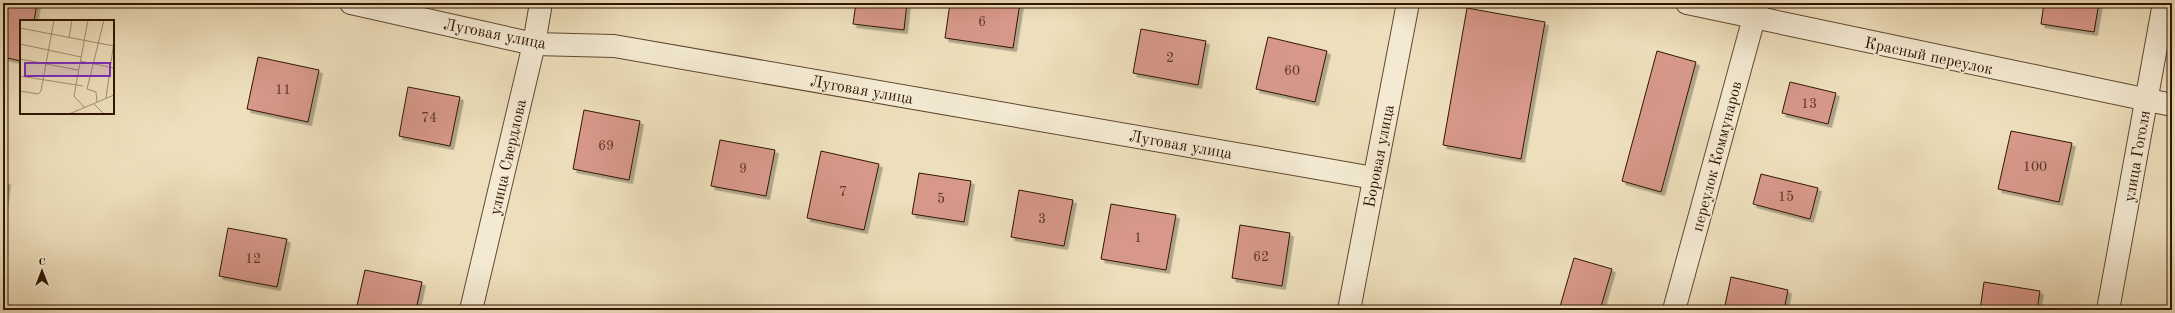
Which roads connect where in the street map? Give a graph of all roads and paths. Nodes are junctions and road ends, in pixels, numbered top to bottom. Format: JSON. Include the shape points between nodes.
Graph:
{"nodes":[{"id":1,"x":351,"y":3,"type":"edge"},
{"id":2,"x":541,"y":3,"type":"edge"},
{"id":3,"x":1408,"y":3,"type":"edge"},
{"id":4,"x":1687,"y":3,"type":"edge"},
{"id":5,"x":2164,"y":3,"type":"edge"},
{"id":6,"x":1755,"y":10,"type":"edge"},
{"id":7,"x":534,"y":44,"type":"junction"},
{"id":8,"x":2146,"y":100,"type":"junction"},
{"id":9,"x":2172,"y":105,"type":"edge"},
{"id":10,"x":1374,"y":178,"type":"junction"},
{"id":11,"x":471,"y":310,"type":"edge"},
{"id":12,"x":1349,"y":310,"type":"edge"},
{"id":13,"x":1674,"y":310,"type":"edge"},
{"id":14,"x":2108,"y":310,"type":"edge"}],
"edges":[{"from":1,"to":7,"type":"street","name":"Луговая улица"},
{"from":2,"to":7,"type":"street","name":"улица Свердлова"},
{"from":3,"to":10,"type":"street","name":"Боровая улица"},
{"from":4,"to":6,"type":"street","name":"Красный переулок"},
{"from":5,"to":8,"type":"street","name":"улица Гоголя"},
{"from":6,"to":8,"type":"street","name":"Красный переулок"},
{"from":6,"to":13,"type":"street","name":"переулок Коммунаров"},
{"from":7,"to":10,"type":"street","name":"Луговая улица","via":[[614,46]]},
{"from":7,"to":11,"type":"street","name":"улица Свердлова"},
{"from":8,"to":9,"type":"street","name":"Красный переулок"},
{"from":8,"to":14,"type":"street","name":"улица Гоголя"},
{"from":10,"to":12,"type":"street","name":"Боровая улица"}]}
